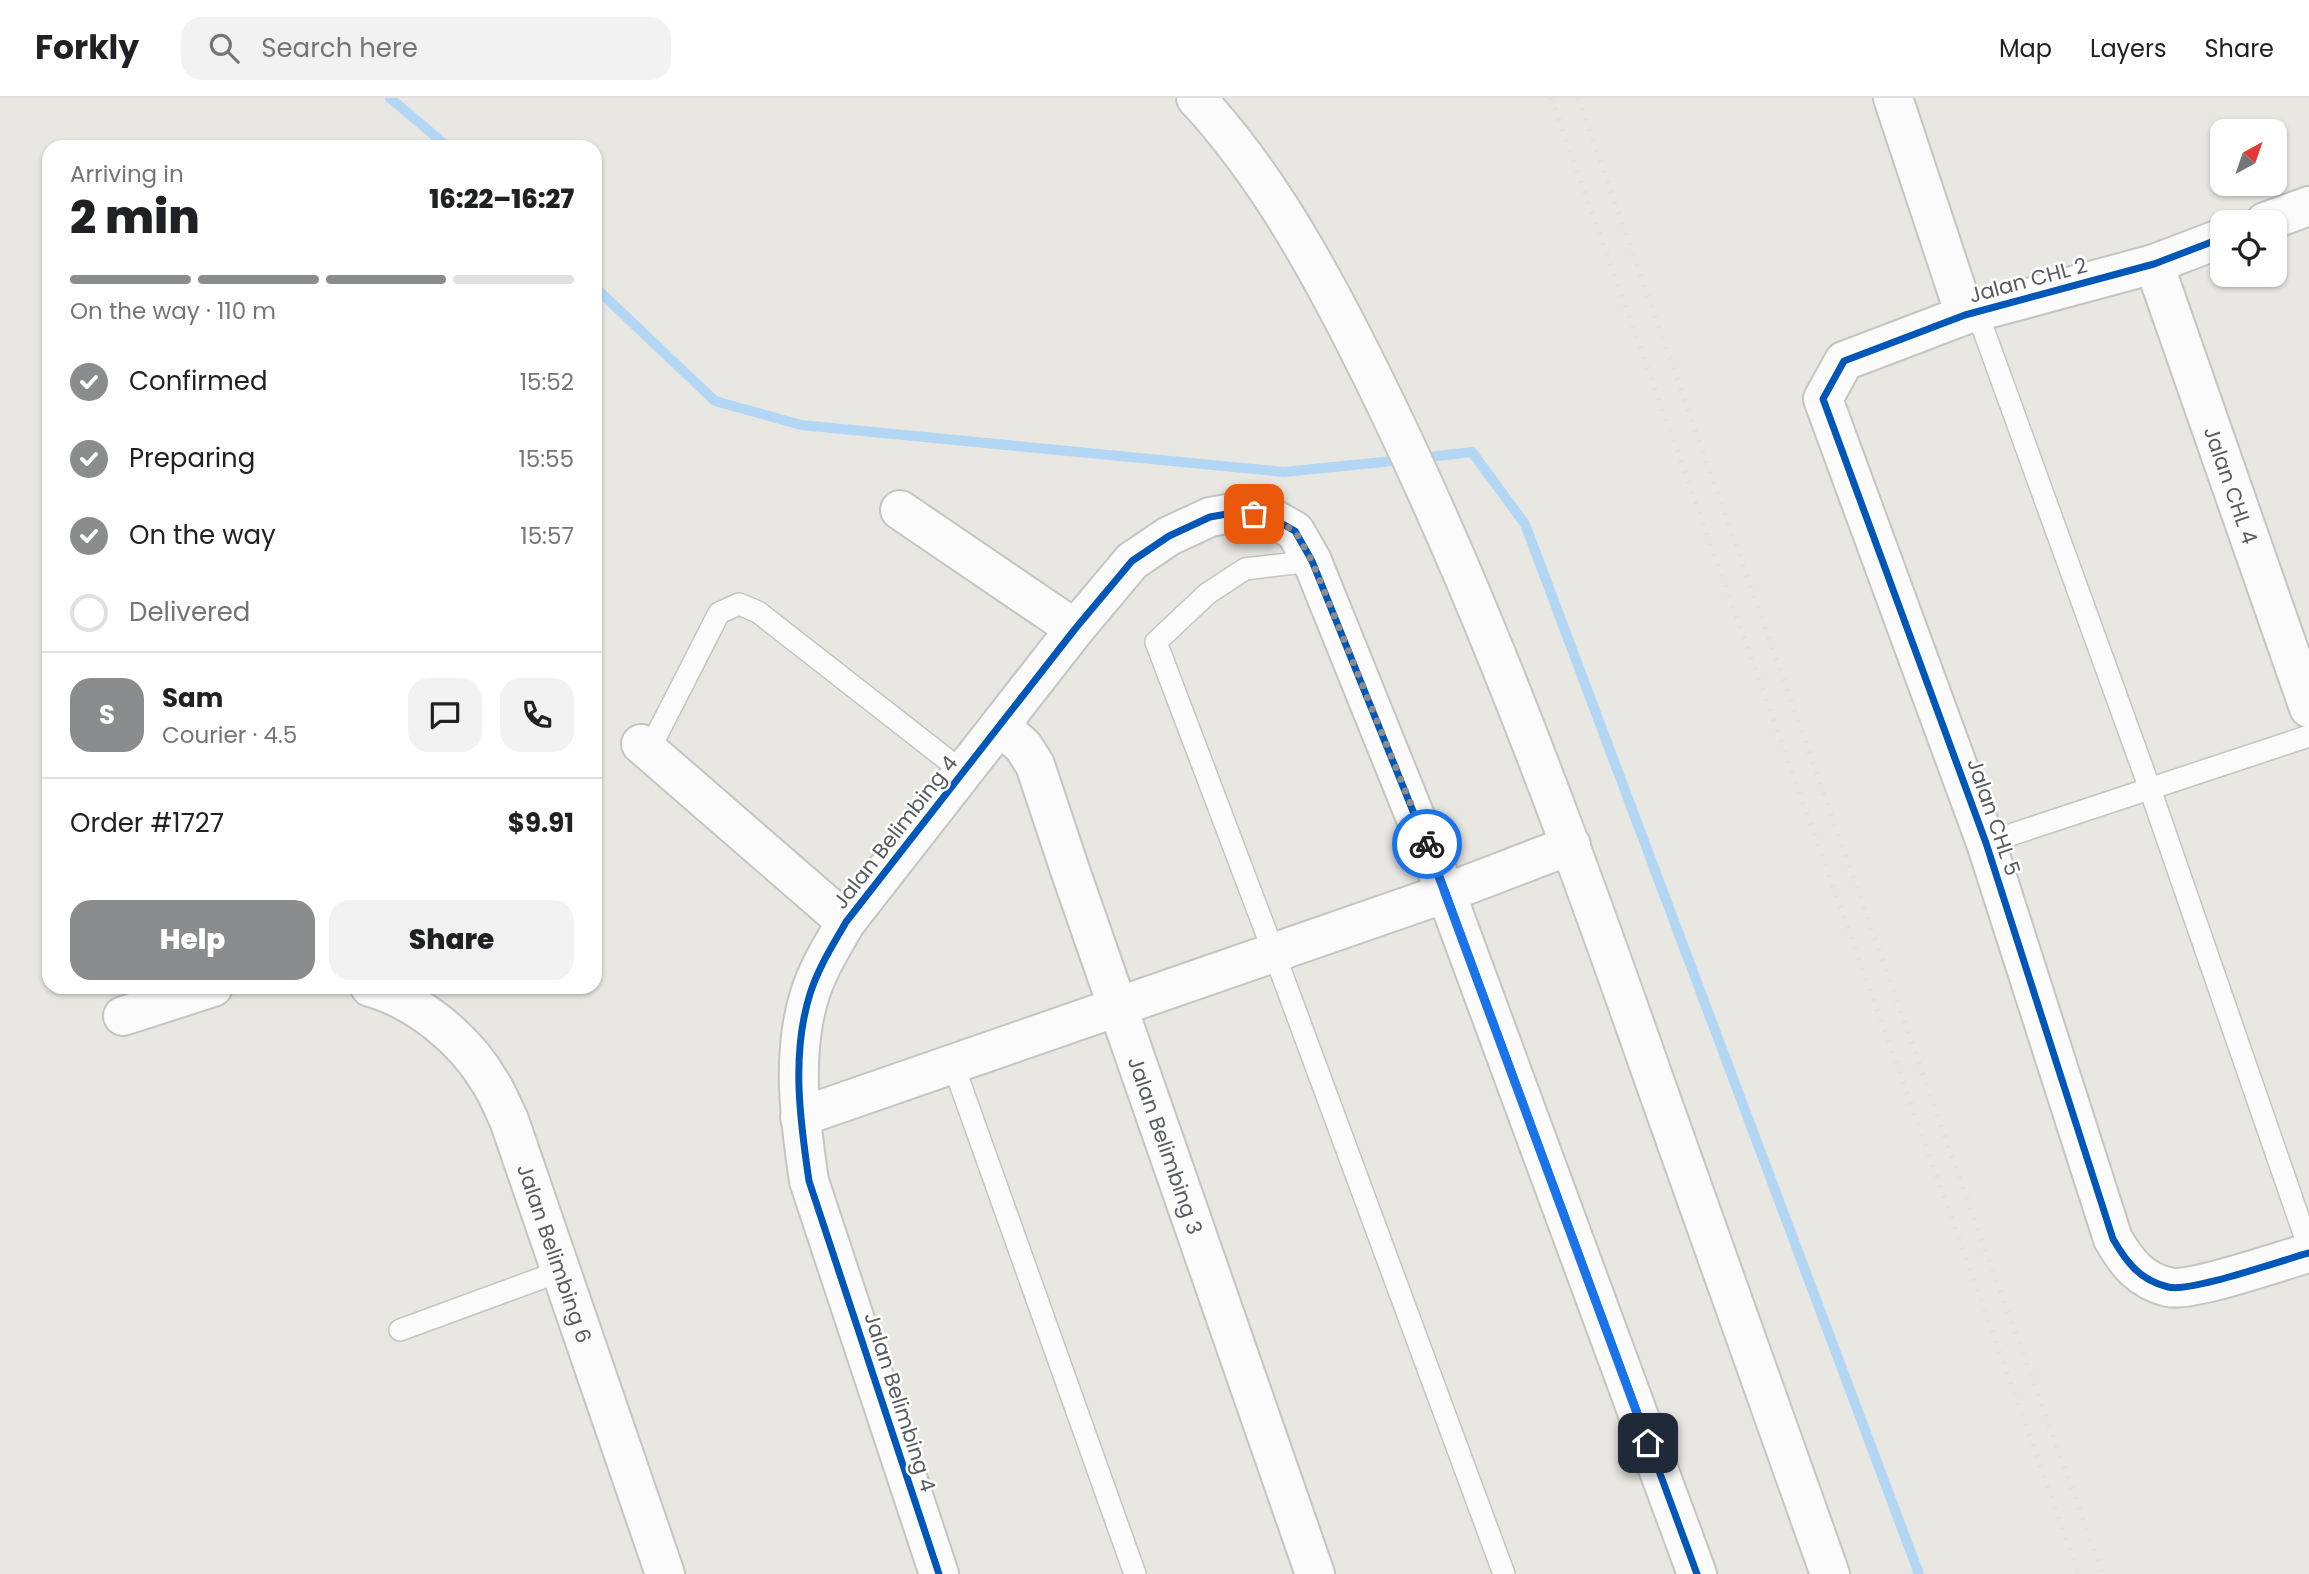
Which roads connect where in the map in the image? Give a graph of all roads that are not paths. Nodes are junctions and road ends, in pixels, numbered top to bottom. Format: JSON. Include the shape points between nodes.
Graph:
{"nodes":[{"id":1,"x":1196,"y":98,"type":"edge"},
{"id":2,"x":1893,"y":98,"type":"edge"},
{"id":3,"x":2309,"y":206,"type":"edge"},
{"id":4,"x":2287,"y":214,"type":"edge"},
{"id":5,"x":2210,"y":243,"type":"edge"},
{"id":6,"x":2154,"y":264,"type":"junction"},
{"id":7,"x":1971,"y":314,"type":"junction"},
{"id":8,"x":1844,"y":361,"type":"joint"},
{"id":9,"x":900,"y":510,"type":"dead end"},
{"id":10,"x":1312,"y":561,"type":"junction"},
{"id":11,"x":1075,"y":629,"type":"junction"},
{"id":12,"x":2309,"y":708,"type":"edge"},
{"id":13,"x":1000,"y":726,"type":"junction"},
{"id":14,"x":2309,"y":736,"type":"edge"},
{"id":15,"x":645,"y":748,"type":"joint"},
{"id":16,"x":963,"y":772,"type":"junction"},
{"id":17,"x":2150,"y":789,"type":"junction"},
{"id":18,"x":1986,"y":844,"type":"junction"},
{"id":19,"x":1571,"y":845,"type":"junction"},
{"id":20,"x":1446,"y":893,"type":"junction"},
{"id":21,"x":846,"y":922,"type":"junction"},
{"id":22,"x":1274,"y":953,"type":"junction"},
{"id":23,"x":191,"y":994,"type":"edge"},
{"id":24,"x":389,"y":994,"type":"edge"},
{"id":25,"x":1117,"y":1007,"type":"junction"},
{"id":26,"x":122,"y":1016,"type":"dead end"},
{"id":27,"x":953,"y":1064,"type":"junction"},
{"id":28,"x":800,"y":1117,"type":"junction"},
{"id":29,"x":2309,"y":1250,"type":"edge"},
{"id":30,"x":561,"y":1271,"type":"junction"},
{"id":31,"x":400,"y":1330,"type":"dead end"},
{"id":32,"x":664,"y":1574,"type":"edge"},
{"id":33,"x":939,"y":1574,"type":"edge"},
{"id":34,"x":1135,"y":1574,"type":"edge"},
{"id":35,"x":1315,"y":1574,"type":"edge"},
{"id":36,"x":1504,"y":1574,"type":"edge"},
{"id":37,"x":1697,"y":1574,"type":"edge"},
{"id":38,"x":1830,"y":1574,"type":"edge"}],
"edges":[{"from":1,"to":19,"type":"street","via":[[1274,198],[1323,279],[1386,404],[1509,682]]},
{"from":2,"to":7,"type":"street"},
{"from":3,"to":4,"type":"street"},
{"from":5,"to":6,"type":"street","name":"Jalan CHL 2"},
{"from":6,"to":7,"type":"street","name":"Jalan CHL 2"},
{"from":6,"to":12,"type":"street","name":"Jalan CHL 4"},
{"from":7,"to":8,"type":"street","name":"Jalan CHL 2"},
{"from":7,"to":17,"type":"lane"},
{"from":8,"to":18,"type":"street","name":"Jalan CHL 5","via":[[1823,399]]},
{"from":9,"to":11,"type":"street"},
{"from":10,"to":11,"type":"street","name":"Jalan Belimbing 4","via":[[1295,531],[1270,517],[1238,512],[1210,517],[1169,536],[1132,561]]},
{"from":10,"to":20,"type":"street","name":"Jalan Belimbing 4"},
{"from":10,"to":22,"type":"lane","via":[[1245,569],[1207,594],[1156,642]]},
{"from":11,"to":13,"type":"street","name":"Jalan Belimbing 4"},
{"from":13,"to":16,"type":"street","name":"Jalan Belimbing 4"},
{"from":13,"to":25,"type":"street","name":"Jalan Belimbing 3","via":[[1023,746],[1035,765]]},
{"from":14,"to":17,"type":"lane"},
{"from":15,"to":16,"type":"lane","via":[[719,613],[739,604],[758,612]]},
{"from":15,"to":21,"type":"street"},
{"from":16,"to":21,"type":"street","name":"Jalan Belimbing 4"},
{"from":17,"to":18,"type":"lane"},
{"from":17,"to":29,"type":"lane"},
{"from":18,"to":29,"type":"street","name":"Jalan CHL 5","via":[[2113,1239],[2128,1265],[2171,1288],[2198,1285]]},
{"from":19,"to":20,"type":"street"},
{"from":19,"to":38,"type":"street"},
{"from":20,"to":22,"type":"street"},
{"from":20,"to":37,"type":"street","name":"Jalan Belimbing 4"},
{"from":21,"to":28,"type":"street","name":"Jalan Belimbing 4","via":[[810,994],[800,1054]]},
{"from":22,"to":25,"type":"street"},
{"from":22,"to":36,"type":"lane"},
{"from":23,"to":26,"type":"street"},
{"from":24,"to":30,"type":"street","name":"Jalan Belimbing 6","via":[[424,1013],[463,1046],[490,1081],[509,1120]]},
{"from":25,"to":27,"type":"street"},
{"from":25,"to":35,"type":"street","name":"Jalan Belimbing 3"},
{"from":27,"to":28,"type":"street"},
{"from":27,"to":34,"type":"lane"},
{"from":28,"to":33,"type":"street","name":"Jalan Belimbing 4","via":[[809,1181]]},
{"from":30,"to":31,"type":"lane"},
{"from":30,"to":32,"type":"street","name":"Jalan Belimbing 6"}]}
